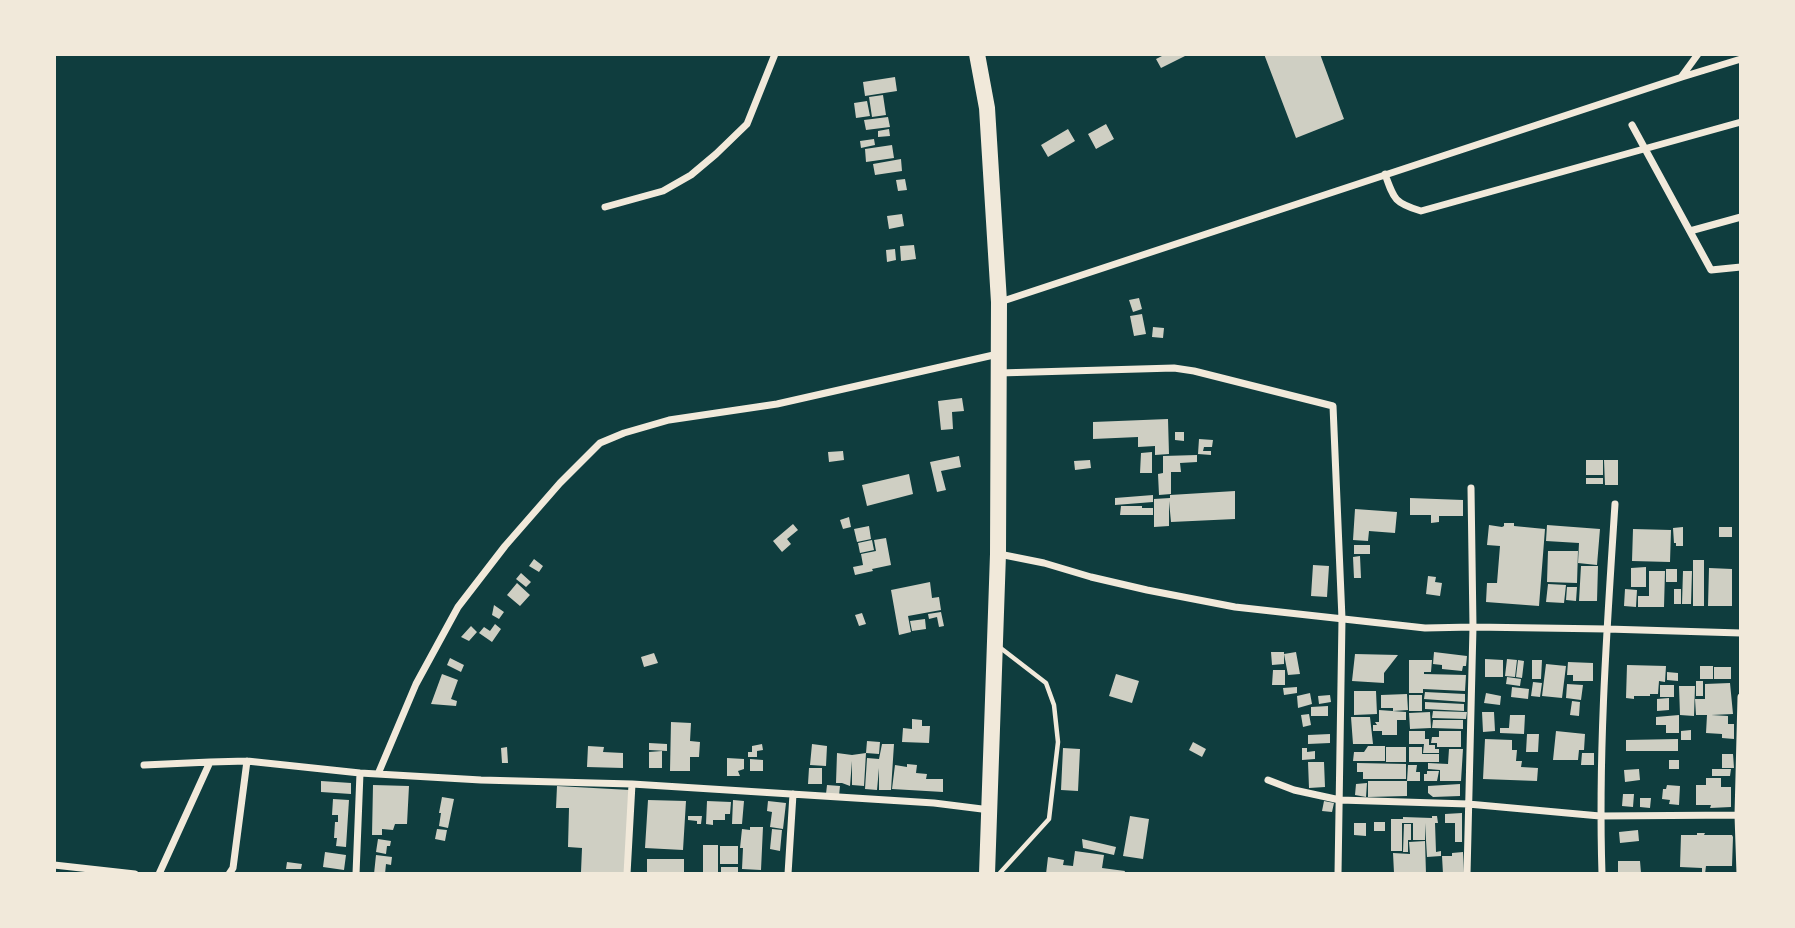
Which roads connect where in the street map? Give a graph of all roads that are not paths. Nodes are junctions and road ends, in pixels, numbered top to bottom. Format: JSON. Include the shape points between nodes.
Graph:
{"nodes":[{"id":1,"x":775,"y":54,"type":"edge"},
{"id":2,"x":977,"y":54,"type":"edge"},
{"id":3,"x":1698,"y":54,"type":"edge"},
{"id":4,"x":1741,"y":59,"type":"edge"},
{"id":5,"x":1682,"y":77,"type":"junction"},
{"id":6,"x":1741,"y":122,"type":"edge"},
{"id":7,"x":1632,"y":125,"type":"dead end"},
{"id":8,"x":1645,"y":148,"type":"junction"},
{"id":9,"x":1385,"y":174,"type":"junction"},
{"id":10,"x":605,"y":207,"type":"dead end"},
{"id":11,"x":1741,"y":217,"type":"edge"},
{"id":12,"x":1690,"y":231,"type":"junction"},
{"id":13,"x":1741,"y":267,"type":"edge"},
{"id":14,"x":999,"y":302,"type":"junction"},
{"id":15,"x":999,"y":354,"type":"junction"},
{"id":16,"x":999,"y":373,"type":"junction"},
{"id":17,"x":1471,"y":488,"type":"dead end"},
{"id":18,"x":1615,"y":504,"type":"dead end"},
{"id":19,"x":998,"y":554,"type":"junction"},
{"id":20,"x":1342,"y":619,"type":"junction"},
{"id":21,"x":1473,"y":627,"type":"junction"},
{"id":22,"x":1607,"y":629,"type":"junction"},
{"id":23,"x":1741,"y":633,"type":"edge"},
{"id":24,"x":995,"y":644,"type":"junction"},
{"id":25,"x":1741,"y":697,"type":"edge"},
{"id":26,"x":247,"y":761,"type":"junction"},
{"id":27,"x":210,"y":762,"type":"junction"},
{"id":28,"x":144,"y":765,"type":"dead end"},
{"id":29,"x":360,"y":773,"type":"junction"},
{"id":30,"x":378,"y":774,"type":"junction"},
{"id":31,"x":1268,"y":780,"type":"dead end"},
{"id":32,"x":632,"y":784,"type":"junction"},
{"id":33,"x":793,"y":794,"type":"junction"},
{"id":34,"x":1340,"y":800,"type":"junction"},
{"id":35,"x":1468,"y":804,"type":"junction"},
{"id":36,"x":990,"y":810,"type":"junction"},
{"id":37,"x":1739,"y":815,"type":"edge"},
{"id":38,"x":1600,"y":816,"type":"junction"},
{"id":39,"x":54,"y":865,"type":"edge"},
{"id":40,"x":135,"y":874,"type":"edge"},
{"id":41,"x":159,"y":874,"type":"edge"},
{"id":42,"x":229,"y":874,"type":"edge"},
{"id":43,"x":356,"y":874,"type":"edge"},
{"id":44,"x":627,"y":874,"type":"edge"},
{"id":45,"x":788,"y":874,"type":"edge"},
{"id":46,"x":988,"y":874,"type":"edge"},
{"id":47,"x":999,"y":874,"type":"edge"},
{"id":48,"x":1338,"y":874,"type":"edge"},
{"id":49,"x":1467,"y":874,"type":"edge"},
{"id":50,"x":1602,"y":874,"type":"edge"},
{"id":51,"x":1740,"y":874,"type":"edge"}],
"edges":[{"from":1,"to":10,"type":"street","via":[[747,124],[716,154],[663,191]]},
{"from":2,"to":14,"type":"highway","via":[[987,108]]},
{"from":3,"to":5,"type":"street"},
{"from":4,"to":5,"type":"street"},
{"from":5,"to":9,"type":"street"},
{"from":6,"to":8,"type":"street"},
{"from":7,"to":8,"type":"street"},
{"from":8,"to":9,"type":"street","via":[[1421,211],[1401,205]]},
{"from":8,"to":12,"type":"street"},
{"from":9,"to":14,"type":"street"},
{"from":11,"to":12,"type":"street"},
{"from":12,"to":13,"type":"street","via":[[1711,270]]},
{"from":14,"to":15,"type":"highway"},
{"from":15,"to":16,"type":"highway"},
{"from":15,"to":30,"type":"street","via":[[777,404],[669,420],[600,443],[505,546],[458,607],[416,684]]},
{"from":16,"to":19,"type":"highway"},
{"from":16,"to":20,"type":"street","via":[[1184,369],[1333,406]]},
{"from":17,"to":21,"type":"street"},
{"from":18,"to":22,"type":"street"},
{"from":19,"to":20,"type":"street","via":[[1235,607]]},
{"from":19,"to":24,"type":"highway"},
{"from":20,"to":21,"type":"street","via":[[1425,628]]},
{"from":20,"to":34,"type":"street"},
{"from":21,"to":22,"type":"street"},
{"from":21,"to":35,"type":"street"},
{"from":22,"to":23,"type":"street"},
{"from":22,"to":38,"type":"street"},
{"from":24,"to":36,"type":"highway"},
{"from":24,"to":47,"type":"lane","via":[[1046,683],[1055,705],[1058,742],[1048,819]]},
{"from":25,"to":37,"type":"street"},
{"from":26,"to":27,"type":"street"},
{"from":26,"to":29,"type":"street"},
{"from":26,"to":42,"type":"street"},
{"from":27,"to":28,"type":"street"},
{"from":27,"to":41,"type":"street"},
{"from":29,"to":30,"type":"street"},
{"from":29,"to":43,"type":"street"},
{"from":30,"to":32,"type":"street"},
{"from":31,"to":34,"type":"street"},
{"from":32,"to":33,"type":"street"},
{"from":32,"to":44,"type":"street"},
{"from":33,"to":36,"type":"street"},
{"from":33,"to":45,"type":"street"},
{"from":34,"to":35,"type":"street"},
{"from":34,"to":48,"type":"street"},
{"from":35,"to":38,"type":"street"},
{"from":35,"to":49,"type":"street"},
{"from":36,"to":46,"type":"highway"},
{"from":37,"to":38,"type":"street"},
{"from":37,"to":51,"type":"street"},
{"from":38,"to":50,"type":"street"},
{"from":39,"to":40,"type":"street"}]}
